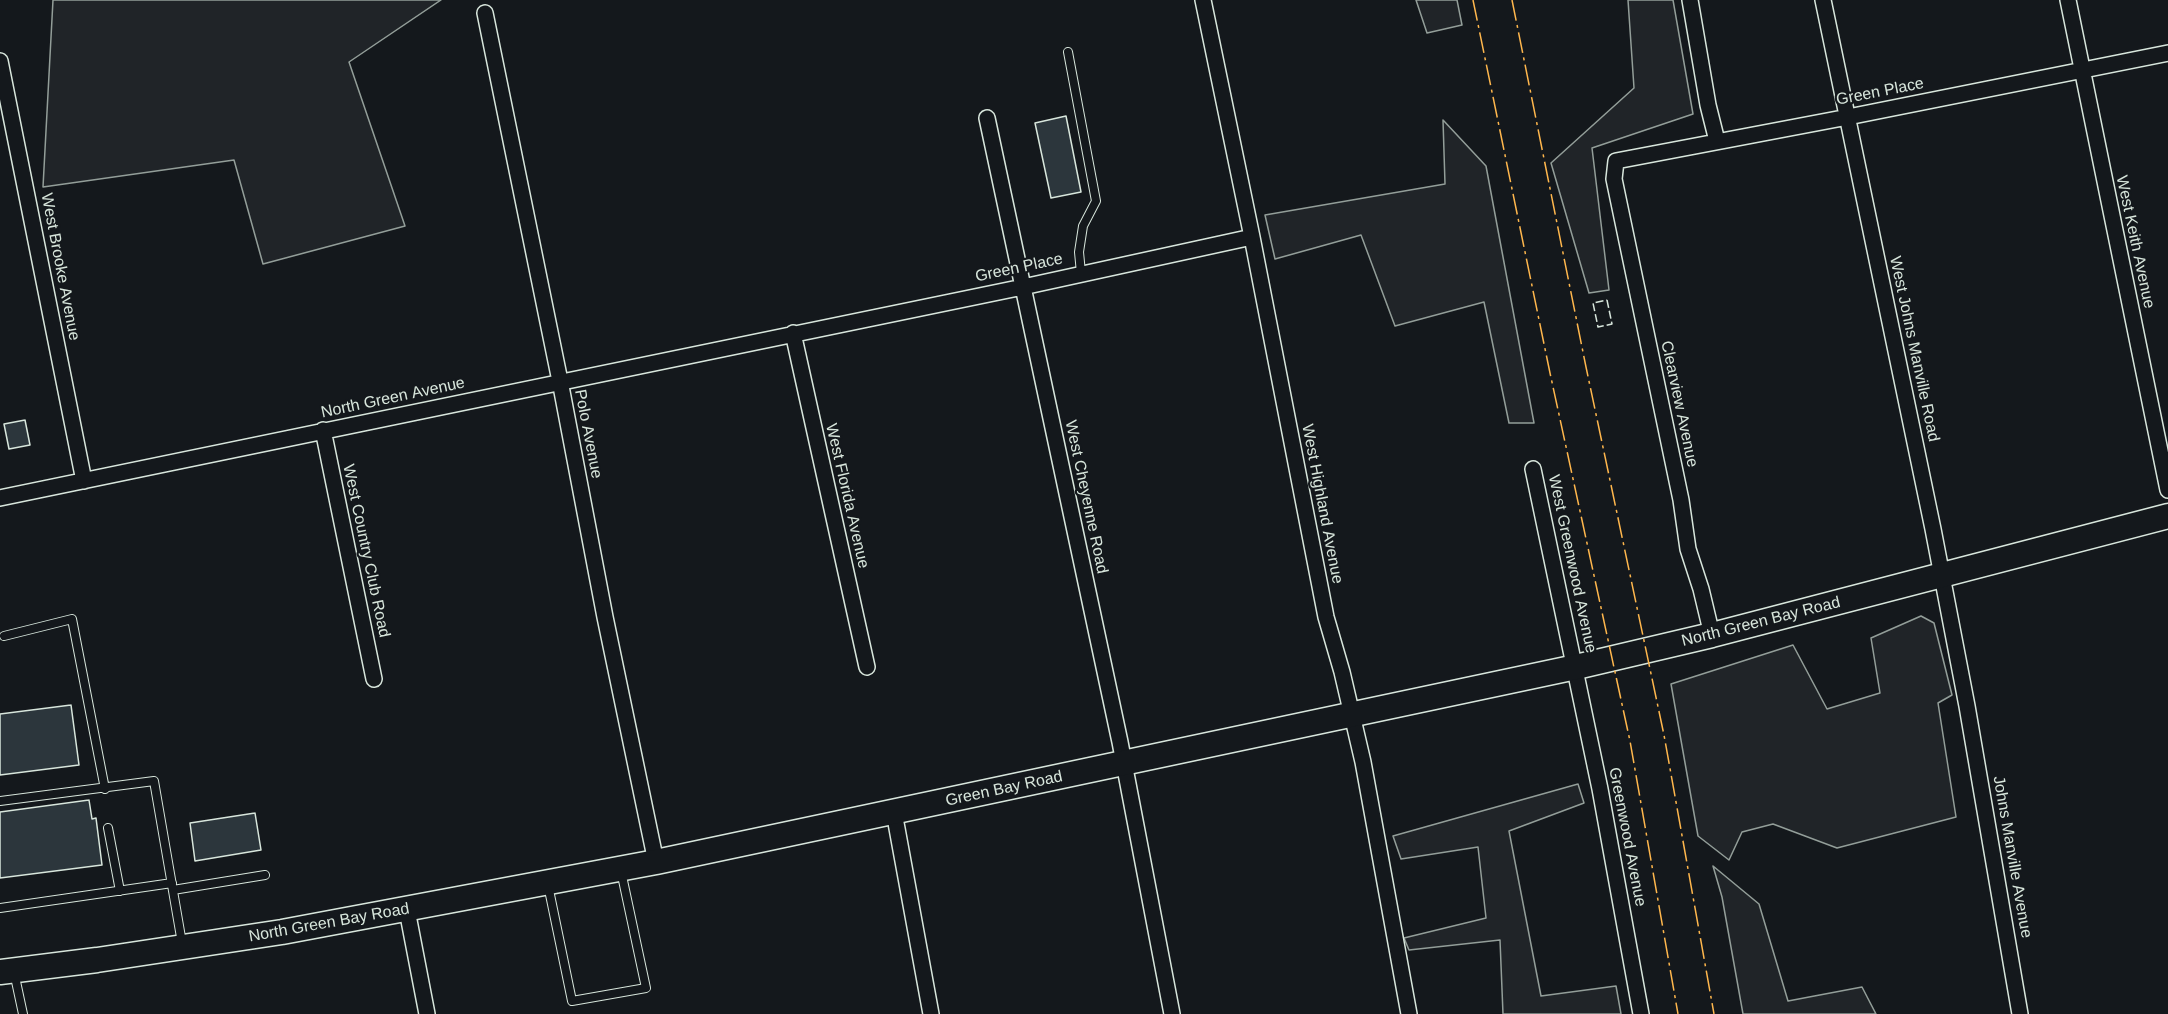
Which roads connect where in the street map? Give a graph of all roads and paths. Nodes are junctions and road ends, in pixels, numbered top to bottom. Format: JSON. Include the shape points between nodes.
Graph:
{"nodes":[{"id":1,"x":1203,"y":0,"type":"edge"},
{"id":2,"x":1690,"y":0,"type":"edge"},
{"id":3,"x":1823,"y":0,"type":"edge"},
{"id":4,"x":2068,"y":0,"type":"edge"},
{"id":5,"x":485,"y":13,"type":"dead end"},
{"id":6,"x":1068,"y":52,"type":"dead end"},
{"id":7,"x":2168,"y":52,"type":"edge"},
{"id":8,"x":2082,"y":69,"type":"junction"},
{"id":9,"x":1,"y":70,"type":"edge"},
{"id":10,"x":1848,"y":117,"type":"junction"},
{"id":11,"x":987,"y":118,"type":"dead end"},
{"id":12,"x":1717,"y":141,"type":"junction"},
{"id":13,"x":1614,"y":179,"type":"joint"},
{"id":14,"x":1252,"y":237,"type":"junction"},
{"id":15,"x":1081,"y":273,"type":"junction"},
{"id":16,"x":1023,"y":287,"type":"junction"},
{"id":17,"x":792,"y":333,"type":"junction"},
{"id":18,"x":560,"y":381,"type":"junction"},
{"id":19,"x":323,"y":430,"type":"junction"},
{"id":20,"x":1533,"y":469,"type":"dead end"},
{"id":21,"x":84,"y":481,"type":"junction"},
{"id":22,"x":2168,"y":490,"type":"edge"},
{"id":23,"x":0,"y":498,"type":"edge"},
{"id":24,"x":2168,"y":516,"type":"edge"},
{"id":25,"x":1942,"y":575,"type":"junction"},
{"id":26,"x":1712,"y":635,"type":"junction"},
{"id":27,"x":4,"y":636,"type":"dead end"},
{"id":28,"x":867,"y":667,"type":"dead end"},
{"id":29,"x":1576,"y":667,"type":"junction"},
{"id":30,"x":374,"y":679,"type":"dead end"},
{"id":31,"x":1967,"y":706,"type":"joint"},
{"id":32,"x":1352,"y":716,"type":"junction"},
{"id":33,"x":1124,"y":764,"type":"junction"},
{"id":34,"x":105,"y":789,"type":"junction"},
{"id":35,"x":0,"y":801,"type":"edge"},
{"id":36,"x":894,"y":812,"type":"junction"},
{"id":37,"x":108,"y":828,"type":"dead end"},
{"id":38,"x":656,"y":862,"type":"junction"},
{"id":39,"x":621,"y":869,"type":"junction"},
{"id":40,"x":265,"y":875,"type":"dead end"},
{"id":41,"x":548,"y":884,"type":"junction"},
{"id":42,"x":172,"y":886,"type":"junction"},
{"id":43,"x":120,"y":891,"type":"junction"},
{"id":44,"x":0,"y":908,"type":"edge"},
{"id":45,"x":407,"y":910,"type":"junction"},
{"id":46,"x":183,"y":948,"type":"junction"},
{"id":47,"x":7,"y":971,"type":"edge"},
{"id":48,"x":23,"y":1014,"type":"edge"},
{"id":49,"x":427,"y":1014,"type":"edge"},
{"id":50,"x":931,"y":1014,"type":"edge"},
{"id":51,"x":1172,"y":1014,"type":"edge"},
{"id":52,"x":1408,"y":1014,"type":"edge"},
{"id":53,"x":1641,"y":1014,"type":"edge"},
{"id":54,"x":2020,"y":1014,"type":"edge"}],
"edges":[{"from":1,"to":14,"type":"street","name":"West Highland Avenue"},
{"from":2,"to":12,"type":"street"},
{"from":3,"to":10,"type":"street","name":"West Johns Manville Road"},
{"from":4,"to":8,"type":"street","name":"West Keith Avenue"},
{"from":5,"to":18,"type":"street","name":"Polo Avenue"},
{"from":6,"to":15,"type":"lane","via":[[1096,201],[1083,226]]},
{"from":7,"to":8,"type":"street","name":"Green Place"},
{"from":8,"to":10,"type":"street","name":"Green Place"},
{"from":8,"to":22,"type":"street","name":"West Keith Avenue"},
{"from":9,"to":21,"type":"street","name":"West Brooke Avenue"},
{"from":10,"to":12,"type":"street","name":"Green Place"},
{"from":10,"to":25,"type":"street","name":"West Johns Manville Road"},
{"from":11,"to":16,"type":"street","name":"West Cheyenne Road"},
{"from":12,"to":13,"type":"street","name":"Green Place","via":[[1616,161]]},
{"from":13,"to":26,"type":"street","name":"Clearview Avenue","via":[[1688,549]]},
{"from":14,"to":15,"type":"street","name":"Green Place"},
{"from":14,"to":32,"type":"street","name":"West Highland Avenue","via":[[1326,617]]},
{"from":15,"to":16,"type":"street","name":"Green Place"},
{"from":16,"to":17,"type":"street","name":"Green Place"},
{"from":16,"to":33,"type":"street","name":"West Cheyenne Road"},
{"from":17,"to":18,"type":"street","name":"North Green Avenue"},
{"from":17,"to":28,"type":"street","name":"West Florida Avenue"},
{"from":18,"to":19,"type":"street","name":"North Green Avenue"},
{"from":18,"to":38,"type":"street","name":"Polo Avenue"},
{"from":19,"to":21,"type":"street","name":"North Green Avenue"},
{"from":19,"to":30,"type":"street","name":"West Country Club Road"},
{"from":20,"to":29,"type":"street","name":"West Greenwood Avenue"},
{"from":21,"to":23,"type":"street","name":"North Green Avenue"},
{"from":24,"to":25,"type":"main road","name":"North Green Bay Road"},
{"from":25,"to":26,"type":"main road","name":"North Green Bay Road"},
{"from":25,"to":31,"type":"street","name":"West Johns Manville Road"},
{"from":26,"to":29,"type":"main road","name":"North Green Bay Road"},
{"from":27,"to":34,"type":"lane","via":[[72,619]]},
{"from":29,"to":32,"type":"main road","name":"North Green Bay Road"},
{"from":29,"to":53,"type":"street","name":"Greenwood Avenue"},
{"from":31,"to":54,"type":"street","name":"Johns Manville Avenue"},
{"from":32,"to":33,"type":"main road","name":"Green Bay Road"},
{"from":32,"to":52,"type":"street","name":"West Highland Avenue"},
{"from":33,"to":36,"type":"main road","name":"Green Bay Road"},
{"from":33,"to":51,"type":"street","name":"West Cheyenne Road"},
{"from":34,"to":35,"type":"lane"},
{"from":34,"to":42,"type":"lane","via":[[154,781]]},
{"from":36,"to":38,"type":"main road","name":"Green Bay Road"},
{"from":36,"to":50,"type":"street"},
{"from":37,"to":43,"type":"lane"},
{"from":38,"to":39,"type":"main road","name":"North Green Bay Road"},
{"from":39,"to":41,"type":"main road","name":"North Green Bay Road"},
{"from":39,"to":41,"type":"lane","via":[[646,988],[572,1001]]},
{"from":40,"to":42,"type":"lane"},
{"from":41,"to":45,"type":"main road","name":"North Green Bay Road"},
{"from":42,"to":43,"type":"lane"},
{"from":42,"to":46,"type":"lane"},
{"from":43,"to":44,"type":"lane"},
{"from":45,"to":46,"type":"main road","name":"North Green Bay Road"},
{"from":45,"to":49,"type":"street"},
{"from":46,"to":47,"type":"main road","name":"North Green Bay Road"},
{"from":47,"to":48,"type":"lane"}]}
